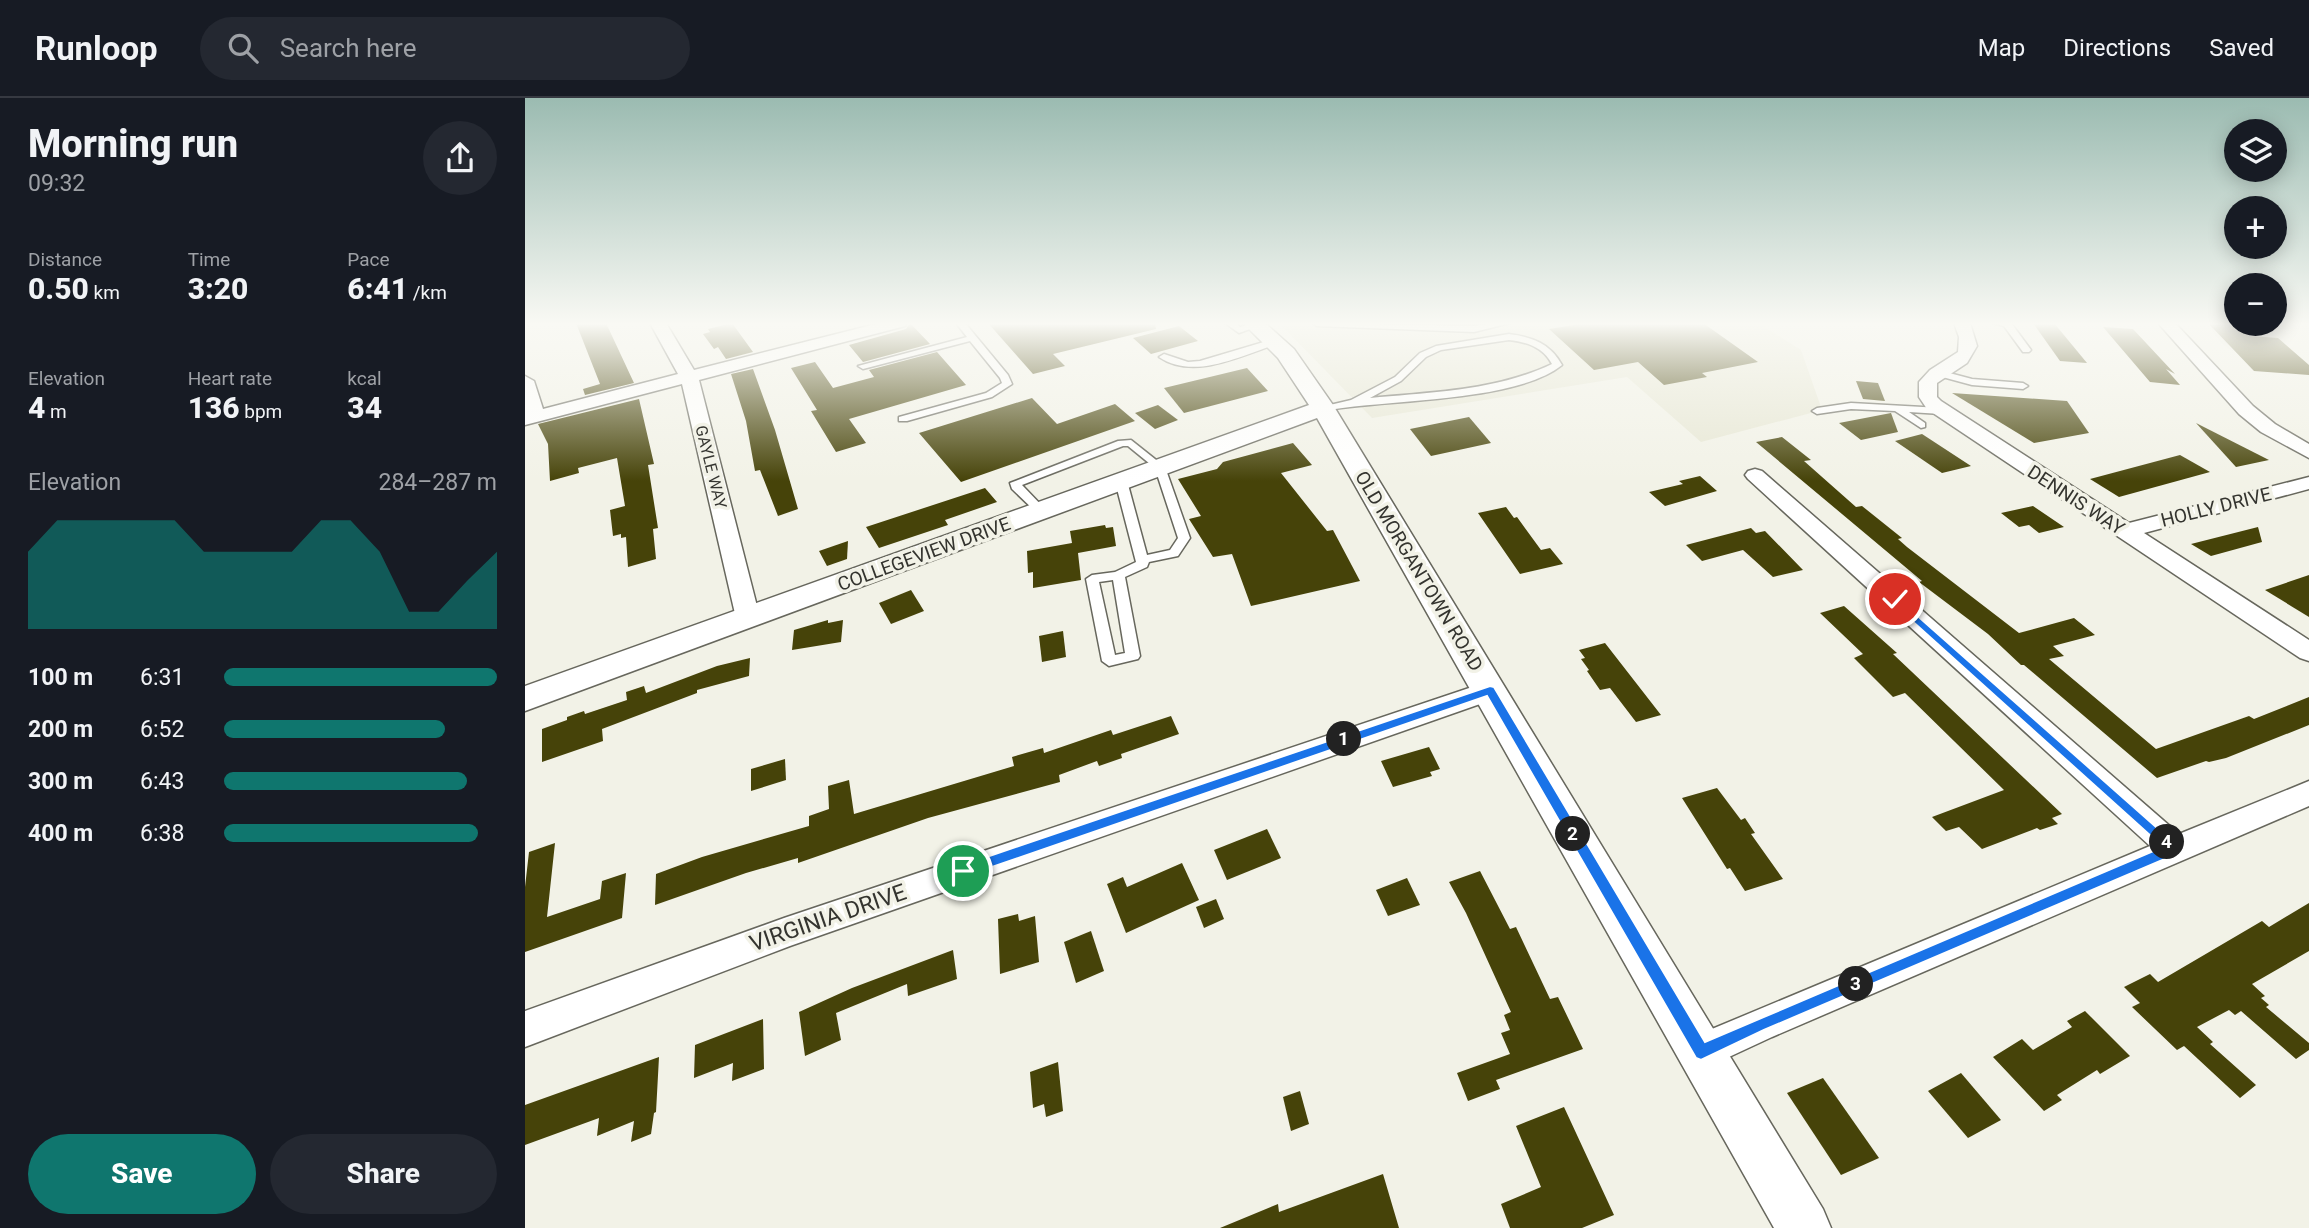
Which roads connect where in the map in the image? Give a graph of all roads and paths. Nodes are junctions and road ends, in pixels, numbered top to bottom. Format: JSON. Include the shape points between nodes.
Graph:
{"nodes":[{"id":1,"x":694,"y":376,"type":"edge"},
{"id":2,"x":1004,"y":376,"type":"edge"},
{"id":3,"x":1305,"y":376,"type":"edge"},
{"id":4,"x":1401,"y":376,"type":"edge"},
{"id":5,"x":1534,"y":376,"type":"edge"},
{"id":6,"x":1935,"y":376,"type":"edge"},
{"id":7,"x":1948,"y":376,"type":"edge"},
{"id":8,"x":2214,"y":376,"type":"edge"},
{"id":9,"x":689,"y":377,"type":"junction"},
{"id":10,"x":525,"y":381,"type":"edge"},
{"id":11,"x":1396,"y":381,"type":"junction"},
{"id":12,"x":2024,"y":386,"type":"dead end"},
{"id":13,"x":1421,"y":396,"type":"junction"},
{"id":14,"x":1338,"y":405,"type":"junction"},
{"id":15,"x":1897,"y":409,"type":"junction"},
{"id":16,"x":1817,"y":411,"type":"dead end"},
{"id":17,"x":1941,"y":411,"type":"junction"},
{"id":18,"x":531,"y":417,"type":"edge"},
{"id":19,"x":903,"y":419,"type":"dead end"},
{"id":20,"x":1921,"y":425,"type":"dead end"},
{"id":21,"x":2309,"y":452,"type":"edge"},
{"id":22,"x":1160,"y":467,"type":"junction"},
{"id":23,"x":1755,"y":475,"type":"dead end"},
{"id":24,"x":1121,"y":481,"type":"junction"},
{"id":25,"x":2309,"y":483,"type":"edge"},
{"id":26,"x":1041,"y":511,"type":"junction"},
{"id":27,"x":2124,"y":531,"type":"junction"},
{"id":28,"x":1142,"y":560,"type":"junction"},
{"id":29,"x":1118,"y":575,"type":"junction"},
{"id":30,"x":748,"y":618,"type":"junction"},
{"id":31,"x":2309,"y":652,"type":"edge"},
{"id":32,"x":1490,"y":690,"type":"junction"},
{"id":33,"x":525,"y":699,"type":"edge"},
{"id":34,"x":2309,"y":793,"type":"edge"},
{"id":35,"x":2174,"y":849,"type":"junction"},
{"id":36,"x":525,"y":1030,"type":"edge"},
{"id":37,"x":1701,"y":1052,"type":"junction"},
{"id":38,"x":1795,"y":1225,"type":"edge"}],
"edges":[{"from":1,"to":9,"type":"street"},
{"from":2,"to":19,"type":"lane","via":[[1007,384],[989,395]]},
{"from":3,"to":14,"type":"street","name":"OLD MORGANTOWN ROAD"},
{"from":4,"to":11,"type":"lane"},
{"from":5,"to":13,"type":"lane"},
{"from":6,"to":17,"type":"street","via":[[1926,389]]},
{"from":7,"to":12,"type":"lane"},
{"from":8,"to":21,"type":"street","via":[[2268,428]]},
{"from":9,"to":18,"type":"street"},
{"from":9,"to":30,"type":"street","name":"GAYLE WAY"},
{"from":10,"to":18,"type":"street"},
{"from":11,"to":13,"type":"lane"},
{"from":11,"to":14,"type":"lane"},
{"from":13,"to":14,"type":"lane"},
{"from":14,"to":22,"type":"street","name":"COLLEGEVIEW DRIVE"},
{"from":14,"to":32,"type":"street","name":"OLD MORGANTOWN ROAD"},
{"from":15,"to":16,"type":"lane","via":[[1851,406]]},
{"from":15,"to":17,"type":"lane"},
{"from":15,"to":20,"type":"lane"},
{"from":17,"to":27,"type":"street","name":"DENNIS WAY"},
{"from":22,"to":24,"type":"street","name":"COLLEGEVIEW DRIVE"},
{"from":22,"to":26,"type":"lane","via":[[1127,442],[1016,483]]},
{"from":22,"to":28,"type":"lane","via":[[1184,538],[1174,552]]},
{"from":23,"to":35,"type":"street"},
{"from":24,"to":26,"type":"street","name":"COLLEGEVIEW DRIVE"},
{"from":24,"to":28,"type":"lane"},
{"from":25,"to":27,"type":"street","name":"HOLLY DRIVE"},
{"from":26,"to":30,"type":"street","name":"COLLEGEVIEW DRIVE"},
{"from":27,"to":31,"type":"street","name":"DENNIS WAY"},
{"from":28,"to":29,"type":"lane","via":[[1138,568]]},
{"from":29,"to":29,"type":"lane","via":[[1092,579],[1109,661],[1133,656]]},
{"from":30,"to":33,"type":"street","name":"COLLEGEVIEW DRIVE"},
{"from":32,"to":36,"type":"street","name":"VIRGINIA DRIVE","via":[[784,933]]},
{"from":32,"to":37,"type":"street","name":"OLD MORGANTOWN ROAD"},
{"from":34,"to":35,"type":"street"},
{"from":35,"to":37,"type":"street"},
{"from":37,"to":38,"type":"street","name":"OLD MORGANTOWN ROAD"}]}
